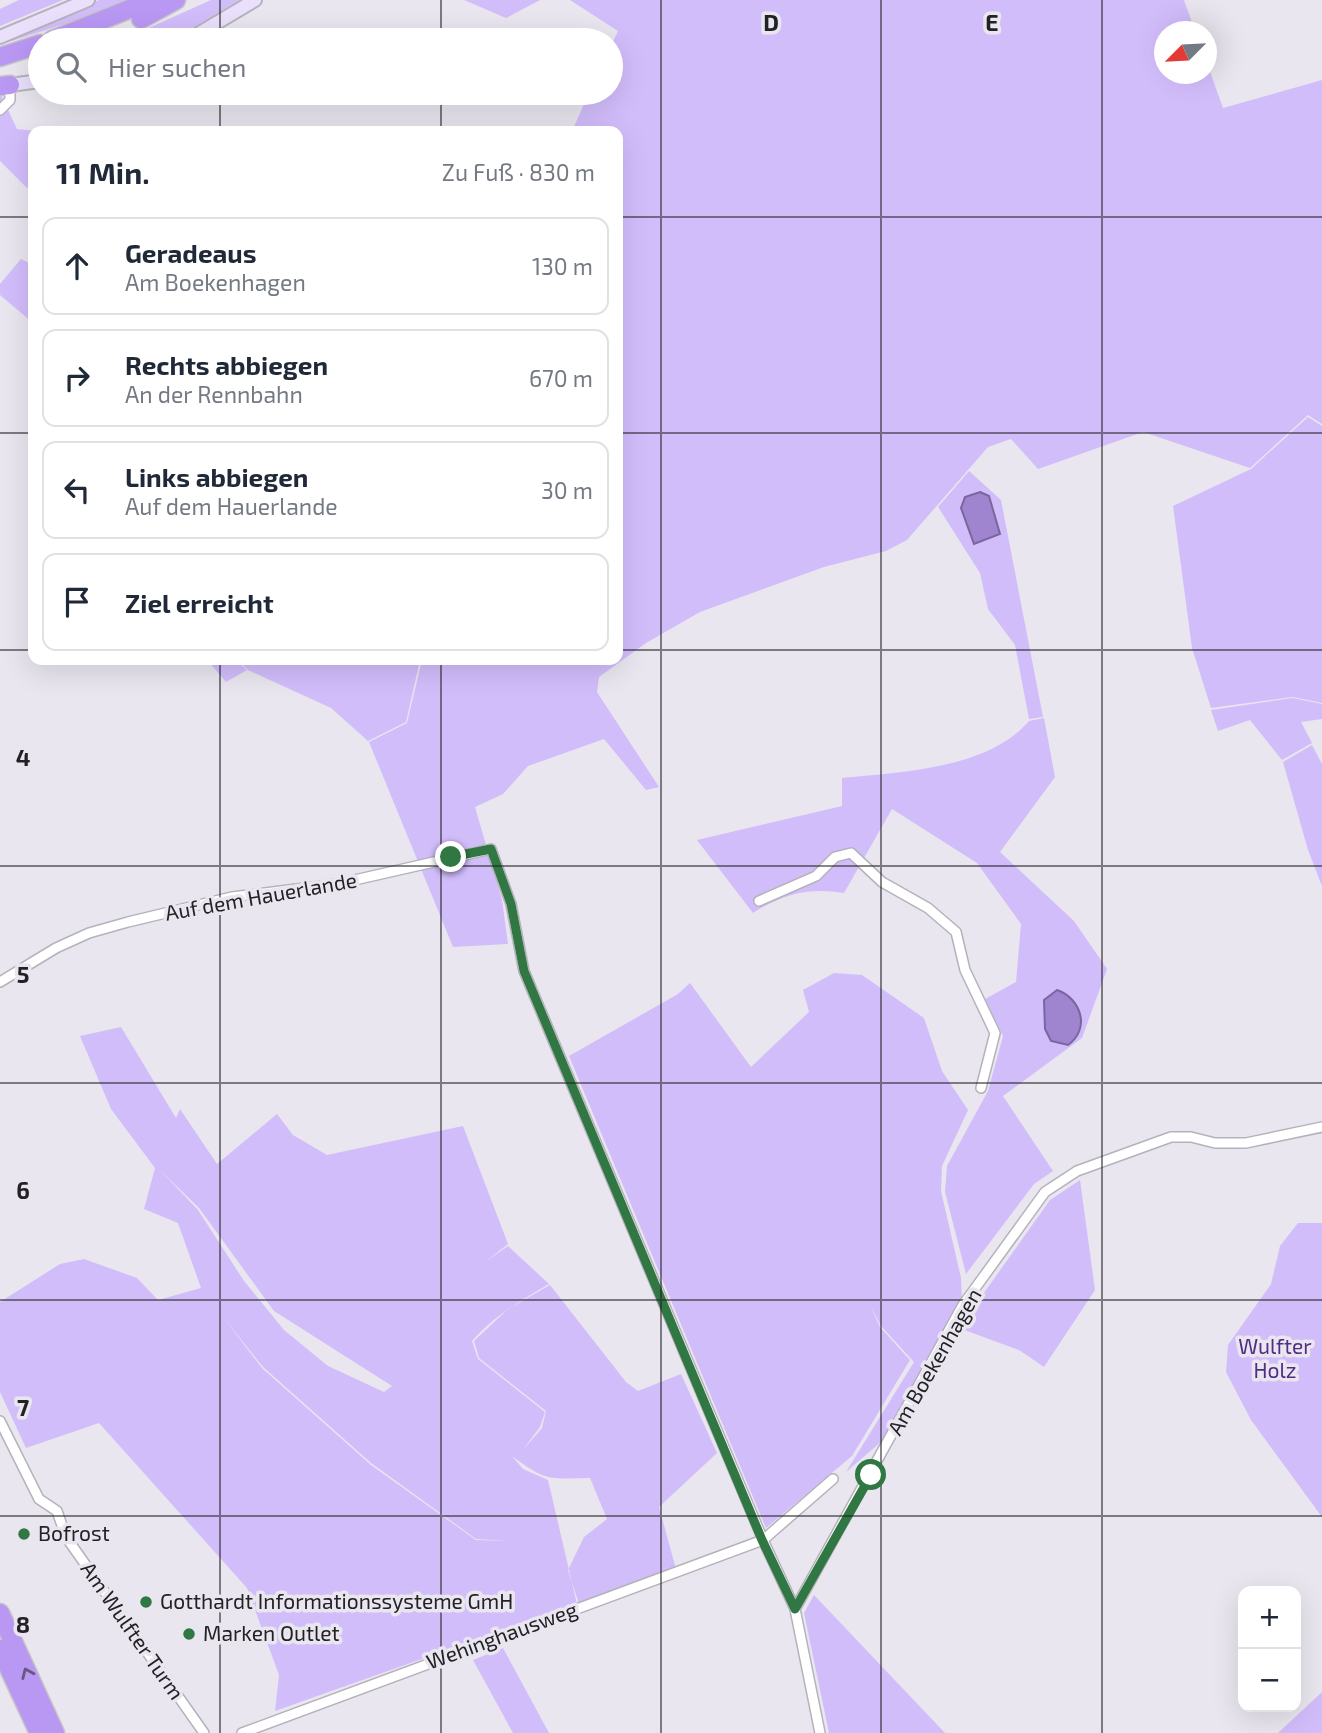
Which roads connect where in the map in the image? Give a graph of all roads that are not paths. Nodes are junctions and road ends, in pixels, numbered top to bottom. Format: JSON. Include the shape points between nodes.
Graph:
{"nodes":[{"id":1,"x":88,"y":0,"type":"edge"},
{"id":2,"x":152,"y":0,"type":"edge"},
{"id":3,"x":176,"y":0,"type":"edge"},
{"id":4,"x":255,"y":0,"type":"edge"},
{"id":5,"x":82,"y":28,"type":"edge"},
{"id":6,"x":116,"y":28,"type":"edge"},
{"id":7,"x":208,"y":28,"type":"edge"},
{"id":8,"x":0,"y":37,"type":"edge"},
{"id":9,"x":28,"y":48,"type":"edge"},
{"id":10,"x":0,"y":57,"type":"edge"},
{"id":11,"x":28,"y":59,"type":"edge"},
{"id":12,"x":0,"y":67,"type":"edge"},
{"id":13,"x":28,"y":82,"type":"edge"},
{"id":14,"x":5,"y":86,"type":"edge"},
{"id":15,"x":0,"y":110,"type":"edge"},
{"id":16,"x":759,"y":901,"type":"dead end"},
{"id":17,"x":0,"y":982,"type":"edge"},
{"id":18,"x":981,"y":1088,"type":"dead end"},
{"id":19,"x":1322,"y":1127,"type":"edge"},
{"id":20,"x":0,"y":1421,"type":"edge"},
{"id":21,"x":834,"y":1479,"type":"dead end"},
{"id":22,"x":762,"y":1540,"type":"junction"},
{"id":23,"x":795,"y":1609,"type":"junction"},
{"id":24,"x":0,"y":1613,"type":"edge"},
{"id":25,"x":0,"y":1649,"type":"edge"},
{"id":26,"x":39,"y":1733,"type":"edge"},
{"id":27,"x":55,"y":1733,"type":"edge"},
{"id":28,"x":204,"y":1733,"type":"edge"},
{"id":29,"x":242,"y":1733,"type":"edge"},
{"id":30,"x":820,"y":1733,"type":"edge"}],
"edges":[{"from":1,"to":8,"type":"street"},
{"from":2,"to":5,"type":"highway"},
{"from":3,"to":6,"type":"highway"},
{"from":4,"to":7,"type":"street"},
{"from":9,"to":10,"type":"highway"},
{"from":11,"to":12,"type":"highway"},
{"from":13,"to":14,"type":"street"},
{"from":14,"to":15,"type":"street","via":[[10,100]]},
{"from":16,"to":18,"type":"street","via":[[816,876],[835,857],[851,852],[882,882],[928,908],[956,932],[958,951],[995,1033]]},
{"from":17,"to":22,"type":"street","name":"Auf dem Hauerlande","via":[[56,948],[128,922],[243,895],[387,874],[491,849],[511,904],[524,971]]},
{"from":19,"to":23,"type":"street","name":"Am Boekenhagen","via":[[1246,1143],[1171,1137],[1077,1171],[1045,1192],[963,1305]]},
{"from":20,"to":28,"type":"street","name":"Am Wulfter Turm","via":[[39,1499],[57,1511],[66,1537]]},
{"from":21,"to":22,"type":"street","name":"Wehinghausweg"},
{"from":22,"to":23,"type":"street"},
{"from":22,"to":29,"type":"street","name":"Wehinghausweg"},
{"from":23,"to":30,"type":"street"},
{"from":27,"to":24,"type":"highway","one_way":true},
{"from":25,"to":26,"type":"highway"}]}
